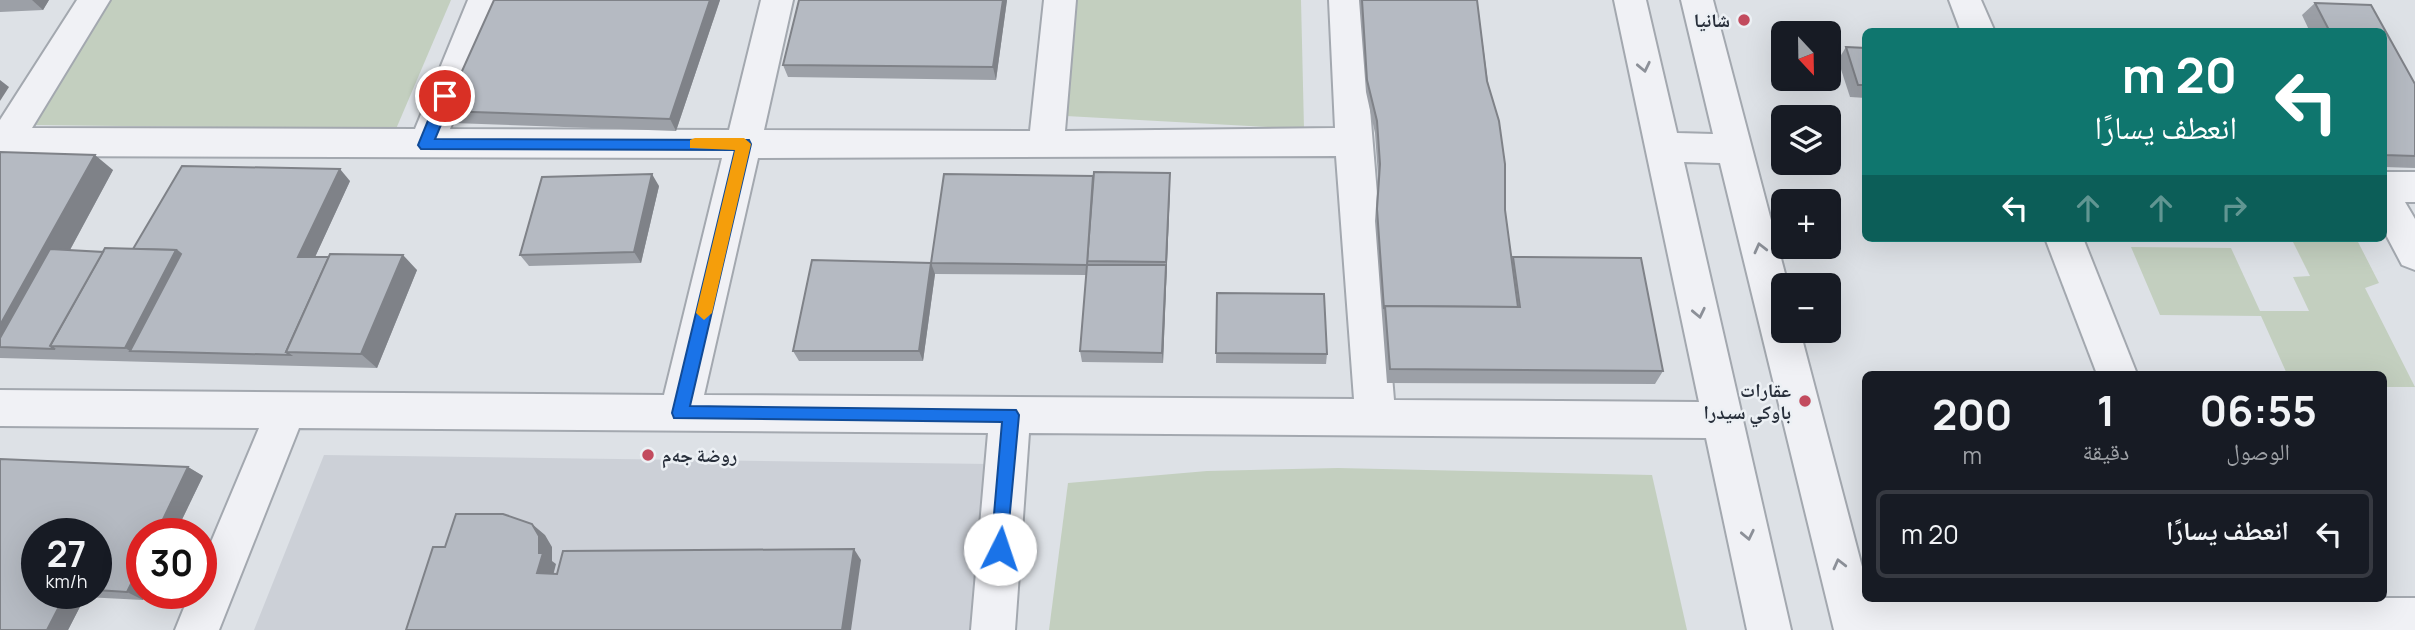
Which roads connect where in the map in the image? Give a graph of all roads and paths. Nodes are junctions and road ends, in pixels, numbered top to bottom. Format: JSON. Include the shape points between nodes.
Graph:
{"nodes":[{"id":1,"x":94,"y":0,"type":"edge"},
{"id":2,"x":484,"y":0,"type":"edge"},
{"id":3,"x":778,"y":0,"type":"edge"},
{"id":4,"x":1060,"y":0,"type":"edge"},
{"id":5,"x":1345,"y":0,"type":"edge"},
{"id":6,"x":1630,"y":0,"type":"edge"},
{"id":7,"x":1697,"y":0,"type":"edge"},
{"id":8,"x":1965,"y":0,"type":"edge"},
{"id":9,"x":1976,"y":28,"type":"edge"},
{"id":10,"x":1353,"y":142,"type":"junction"},
{"id":11,"x":744,"y":144,"type":"junction"},
{"id":12,"x":426,"y":145,"type":"junction"},
{"id":13,"x":1046,"y":145,"type":"junction"},
{"id":14,"x":2,"y":146,"type":"edge"},
{"id":15,"x":1662,"y":146,"type":"junction"},
{"id":16,"x":1735,"y":149,"type":"junction"},
{"id":17,"x":2387,"y":187,"type":"edge"},
{"id":18,"x":2415,"y":187,"type":"edge"},
{"id":19,"x":2387,"y":203,"type":"edge"},
{"id":20,"x":2066,"y":242,"type":"edge"},
{"id":21,"x":2415,"y":254,"type":"edge"},
{"id":22,"x":2116,"y":371,"type":"edge"},
{"id":23,"x":0,"y":408,"type":"edge"},
{"id":24,"x":286,"y":410,"type":"junction"},
{"id":25,"x":680,"y":413,"type":"junction"},
{"id":26,"x":1010,"y":415,"type":"junction"},
{"id":27,"x":1376,"y":418,"type":"junction"},
{"id":28,"x":1722,"y":420,"type":"junction"},
{"id":29,"x":2209,"y":609,"type":"edge"},
{"id":30,"x":2415,"y":619,"type":"edge"},
{"id":31,"x":1855,"y":625,"type":"edge"},
{"id":32,"x":197,"y":630,"type":"edge"},
{"id":33,"x":993,"y":630,"type":"edge"},
{"id":34,"x":1769,"y":630,"type":"edge"}],
"edges":[{"from":1,"to":14,"type":"street"},
{"from":2,"to":12,"type":"street"},
{"from":3,"to":11,"type":"street"},
{"from":4,"to":13,"type":"street"},
{"from":5,"to":10,"type":"street"},
{"from":6,"to":15,"type":"street","one_way":true},
{"from":7,"to":16,"type":"street"},
{"from":8,"to":9,"type":"street"},
{"from":10,"to":13,"type":"street"},
{"from":10,"to":27,"type":"street"},
{"from":11,"to":12,"type":"street"},
{"from":11,"to":13,"type":"street"},
{"from":11,"to":25,"type":"street"},
{"from":12,"to":14,"type":"street"},
{"from":15,"to":16,"type":"street"},
{"from":15,"to":28,"type":"street","one_way":true},
{"from":31,"to":16,"type":"street","one_way":true},
{"from":17,"to":18,"type":"street"},
{"from":19,"to":21,"type":"street"},
{"from":20,"to":22,"type":"street"},
{"from":23,"to":24,"type":"street"},
{"from":24,"to":25,"type":"street"},
{"from":24,"to":32,"type":"street"},
{"from":25,"to":26,"type":"street"},
{"from":26,"to":27,"type":"street"},
{"from":26,"to":33,"type":"street"},
{"from":27,"to":28,"type":"street"},
{"from":28,"to":34,"type":"street","one_way":true},
{"from":29,"to":30,"type":"street"},
{"from":29,"to":31,"type":"street"}]}
